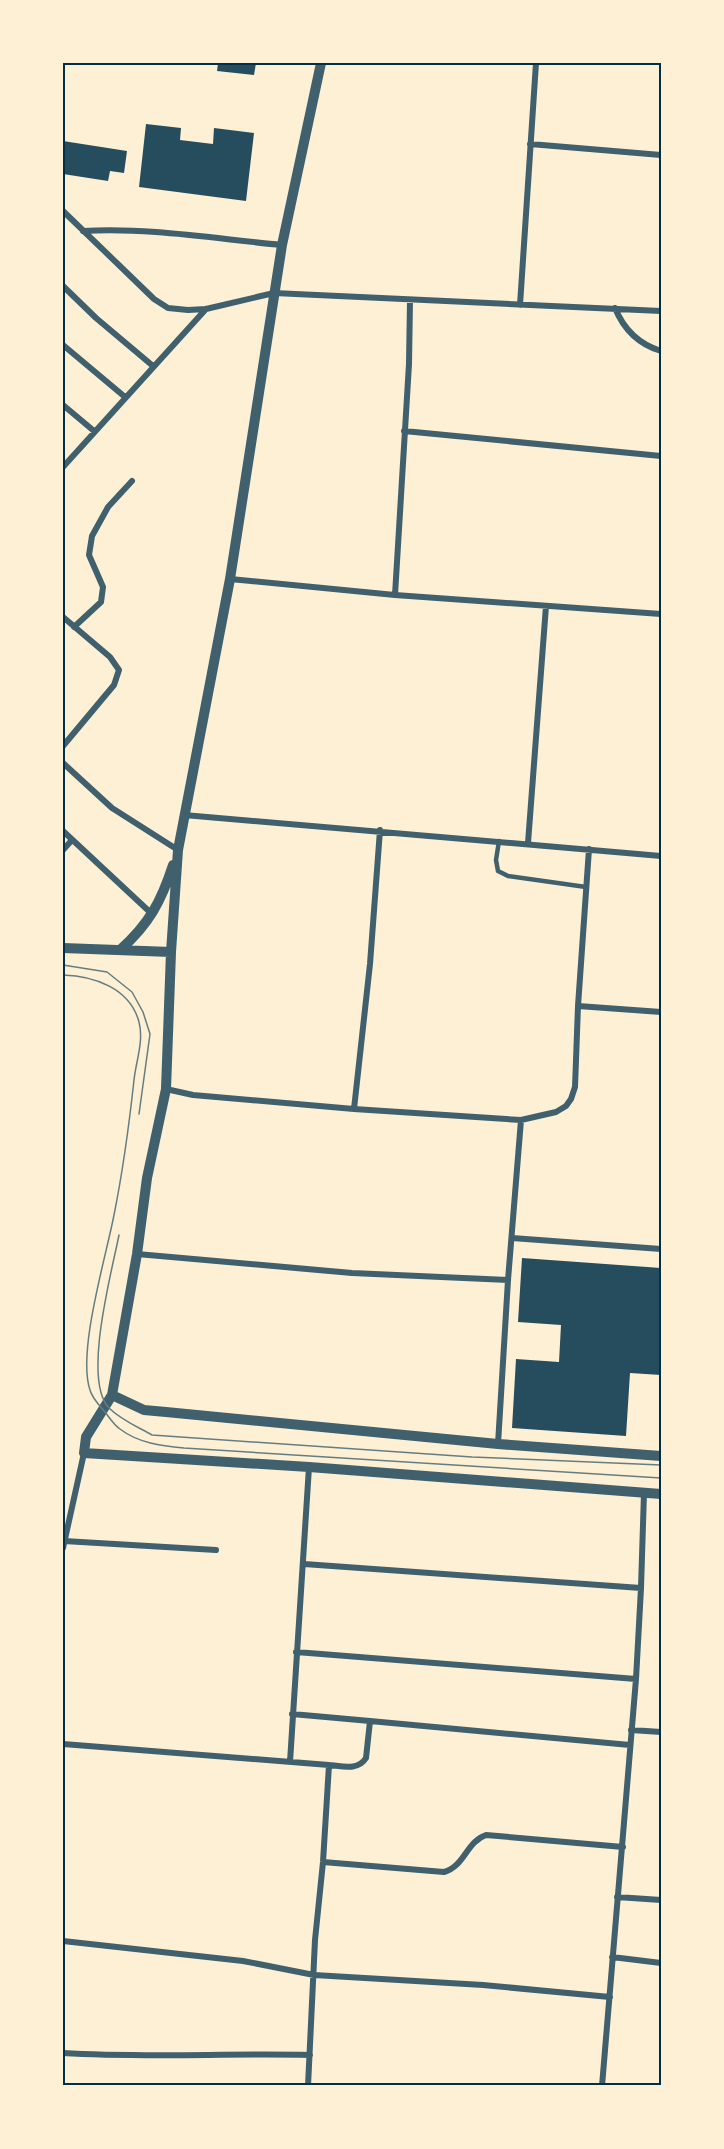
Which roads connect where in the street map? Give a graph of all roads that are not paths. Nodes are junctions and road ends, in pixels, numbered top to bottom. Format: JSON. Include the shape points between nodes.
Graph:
{"nodes":[{"id":1,"x":536,"y":63,"type":"edge"},
{"id":2,"x":321,"y":64,"type":"edge"},
{"id":3,"x":530,"y":144,"type":"junction"},
{"id":4,"x":661,"y":155,"type":"edge"},
{"id":5,"x":63,"y":212,"type":"edge"},
{"id":6,"x":83,"y":231,"type":"junction"},
{"id":7,"x":282,"y":245,"type":"junction"},
{"id":8,"x":63,"y":286,"type":"edge"},
{"id":9,"x":274,"y":293,"type":"junction"},
{"id":10,"x":410,"y":300,"type":"junction"},
{"id":11,"x":520,"y":305,"type":"junction"},
{"id":12,"x":615,"y":308,"type":"junction"},
{"id":13,"x":206,"y":309,"type":"junction"},
{"id":14,"x":661,"y":310,"type":"edge"},
{"id":15,"x":63,"y":345,"type":"edge"},
{"id":16,"x":661,"y":351,"type":"edge"},
{"id":17,"x":153,"y":366,"type":"junction"},
{"id":18,"x":125,"y":398,"type":"junction"},
{"id":19,"x":63,"y":405,"type":"edge"},
{"id":20,"x":94,"y":431,"type":"junction"},
{"id":21,"x":404,"y":431,"type":"junction"},
{"id":22,"x":661,"y":456,"type":"edge"},
{"id":23,"x":63,"y":466,"type":"edge"},
{"id":24,"x":132,"y":481,"type":"dead end"},
{"id":25,"x":230,"y":579,"type":"junction"},
{"id":26,"x":395,"y":595,"type":"junction"},
{"id":27,"x":546,"y":606,"type":"junction"},
{"id":28,"x":661,"y":614,"type":"edge"},
{"id":29,"x":63,"y":617,"type":"edge"},
{"id":30,"x":74,"y":627,"type":"junction"},
{"id":31,"x":63,"y":746,"type":"edge"},
{"id":32,"x":63,"y":764,"type":"edge"},
{"id":33,"x":184,"y":814,"type":"junction"},
{"id":34,"x":380,"y":830,"type":"junction"},
{"id":35,"x":63,"y":831,"type":"edge"},
{"id":36,"x":72,"y":840,"type":"junction"},
{"id":37,"x":499,"y":840,"type":"junction"},
{"id":38,"x":528,"y":843,"type":"junction"},
{"id":39,"x":589,"y":849,"type":"junction"},
{"id":40,"x":63,"y":850,"type":"edge"},
{"id":41,"x":178,"y":850,"type":"junction"},
{"id":42,"x":661,"y":856,"type":"edge"},
{"id":43,"x":586,"y":887,"type":"junction"},
{"id":44,"x":152,"y":914,"type":"junction"},
{"id":45,"x":63,"y":948,"type":"edge"},
{"id":46,"x":120,"y":950,"type":"junction"},
{"id":47,"x":171,"y":952,"type":"junction"},
{"id":48,"x":578,"y":1006,"type":"junction"},
{"id":49,"x":661,"y":1012,"type":"edge"},
{"id":50,"x":166,"y":1089,"type":"junction"},
{"id":51,"x":354,"y":1109,"type":"junction"},
{"id":52,"x":521,"y":1120,"type":"junction"},
{"id":53,"x":512,"y":1238,"type":"junction"},
{"id":54,"x":661,"y":1249,"type":"edge"},
{"id":55,"x":137,"y":1254,"type":"junction"},
{"id":56,"x":508,"y":1280,"type":"junction"},
{"id":57,"x":112,"y":1395,"type":"junction"},
{"id":58,"x":498,"y":1444,"type":"junction"},
{"id":59,"x":84,"y":1453,"type":"junction"},
{"id":60,"x":661,"y":1456,"type":"edge"},
{"id":61,"x":309,"y":1467,"type":"junction"},
{"id":62,"x":644,"y":1493,"type":"junction"},
{"id":63,"x":661,"y":1494,"type":"edge"},
{"id":64,"x":64,"y":1544,"type":"edge"},
{"id":65,"x":216,"y":1550,"type":"dead end"},
{"id":66,"x":304,"y":1564,"type":"junction"},
{"id":67,"x":641,"y":1588,"type":"junction"},
{"id":68,"x":296,"y":1652,"type":"junction"},
{"id":69,"x":636,"y":1679,"type":"junction"},
{"id":70,"x":292,"y":1714,"type":"junction"},
{"id":71,"x":370,"y":1721,"type":"junction"},
{"id":72,"x":631,"y":1730,"type":"junction"},
{"id":73,"x":661,"y":1732,"type":"edge"},
{"id":74,"x":63,"y":1744,"type":"edge"},
{"id":75,"x":630,"y":1745,"type":"junction"},
{"id":76,"x":290,"y":1762,"type":"junction"},
{"id":77,"x":329,"y":1765,"type":"junction"},
{"id":78,"x":622,"y":1847,"type":"junction"},
{"id":79,"x":323,"y":1862,"type":"junction"},
{"id":80,"x":617,"y":1897,"type":"junction"},
{"id":81,"x":661,"y":1900,"type":"edge"},
{"id":82,"x":63,"y":1941,"type":"edge"},
{"id":83,"x":612,"y":1957,"type":"junction"},
{"id":84,"x":661,"y":1963,"type":"edge"},
{"id":85,"x":314,"y":1975,"type":"junction"},
{"id":86,"x":610,"y":1997,"type":"junction"},
{"id":87,"x":63,"y":2053,"type":"edge"},
{"id":88,"x":310,"y":2055,"type":"junction"},
{"id":89,"x":308,"y":2086,"type":"edge"},
{"id":90,"x":602,"y":2086,"type":"edge"}],
"edges":[{"from":1,"to":3,"type":"street"},
{"from":2,"to":7,"type":"street"},
{"from":3,"to":4,"type":"street"},
{"from":3,"to":11,"type":"street"},
{"from":5,"to":6,"type":"street"},
{"from":6,"to":7,"type":"street","via":[[148,232]]},
{"from":6,"to":13,"type":"street","via":[[168,308]]},
{"from":7,"to":9,"type":"street"},
{"from":8,"to":17,"type":"street"},
{"from":9,"to":10,"type":"street"},
{"from":9,"to":13,"type":"street"},
{"from":9,"to":25,"type":"street"},
{"from":10,"to":11,"type":"street"},
{"from":10,"to":21,"type":"street"},
{"from":11,"to":12,"type":"street"},
{"from":12,"to":14,"type":"street"},
{"from":12,"to":16,"type":"street","via":[[630,333]]},
{"from":13,"to":17,"type":"street"},
{"from":15,"to":18,"type":"street"},
{"from":17,"to":18,"type":"street"},
{"from":18,"to":20,"type":"street"},
{"from":19,"to":20,"type":"street"},
{"from":20,"to":23,"type":"street"},
{"from":21,"to":22,"type":"street"},
{"from":21,"to":26,"type":"street"},
{"from":24,"to":30,"type":"street","via":[[108,507],[92,536],[89,555],[103,587],[101,602]]},
{"from":25,"to":26,"type":"street"},
{"from":25,"to":33,"type":"street"},
{"from":26,"to":27,"type":"street"},
{"from":27,"to":28,"type":"street"},
{"from":27,"to":38,"type":"street"},
{"from":29,"to":30,"type":"street"},
{"from":30,"to":31,"type":"street","via":[[119,670],[114,686]]},
{"from":32,"to":41,"type":"street","via":[[112,808]]},
{"from":33,"to":34,"type":"street"},
{"from":33,"to":41,"type":"street"},
{"from":34,"to":37,"type":"street"},
{"from":34,"to":51,"type":"street"},
{"from":35,"to":36,"type":"street"},
{"from":36,"to":40,"type":"street"},
{"from":36,"to":44,"type":"street"},
{"from":37,"to":38,"type":"street"},
{"from":37,"to":43,"type":"lane","via":[[498,871],[508,876]]},
{"from":38,"to":39,"type":"street"},
{"from":39,"to":42,"type":"street"},
{"from":39,"to":43,"type":"street"},
{"from":41,"to":44,"type":"street"},
{"from":41,"to":47,"type":"street"},
{"from":43,"to":48,"type":"street"},
{"from":44,"to":46,"type":"street"},
{"from":45,"to":46,"type":"street"},
{"from":46,"to":47,"type":"street"},
{"from":47,"to":50,"type":"street"},
{"from":48,"to":49,"type":"street"},
{"from":48,"to":52,"type":"street","via":[[575,1087],[571,1099],[549,1114]]},
{"from":50,"to":51,"type":"street","via":[[193,1095]]},
{"from":50,"to":55,"type":"street","via":[[147,1178]]},
{"from":51,"to":52,"type":"street"},
{"from":52,"to":53,"type":"street"},
{"from":53,"to":54,"type":"street"},
{"from":53,"to":56,"type":"street"},
{"from":55,"to":56,"type":"street","via":[[352,1273]]},
{"from":55,"to":57,"type":"street"},
{"from":56,"to":58,"type":"street"},
{"from":57,"to":58,"type":"street","via":[[144,1410]]},
{"from":57,"to":59,"type":"street","via":[[86,1437]]},
{"from":58,"to":60,"type":"street"},
{"from":59,"to":61,"type":"street"},
{"from":59,"to":64,"type":"street"},
{"from":61,"to":62,"type":"street"},
{"from":61,"to":66,"type":"street"},
{"from":62,"to":63,"type":"street"},
{"from":62,"to":67,"type":"street"},
{"from":64,"to":65,"type":"street"},
{"from":66,"to":67,"type":"street"},
{"from":66,"to":68,"type":"street"},
{"from":67,"to":69,"type":"street"},
{"from":68,"to":69,"type":"street"},
{"from":68,"to":70,"type":"street"},
{"from":69,"to":72,"type":"street"},
{"from":70,"to":71,"type":"street"},
{"from":70,"to":76,"type":"street"},
{"from":71,"to":75,"type":"street"},
{"from":71,"to":77,"type":"street","via":[[363,1763],[357,1767]]},
{"from":72,"to":73,"type":"street"},
{"from":72,"to":75,"type":"street"},
{"from":74,"to":76,"type":"street"},
{"from":75,"to":78,"type":"street"},
{"from":76,"to":77,"type":"street"},
{"from":77,"to":79,"type":"street"},
{"from":78,"to":79,"type":"street","via":[[486,1835],[477,1838],[458,1865],[444,1872]]},
{"from":78,"to":80,"type":"street"},
{"from":79,"to":85,"type":"street"},
{"from":80,"to":81,"type":"street"},
{"from":80,"to":83,"type":"street"},
{"from":82,"to":85,"type":"street","via":[[243,1961]]},
{"from":83,"to":84,"type":"street"},
{"from":83,"to":86,"type":"street"},
{"from":85,"to":86,"type":"street"},
{"from":85,"to":88,"type":"street"},
{"from":86,"to":90,"type":"street"},
{"from":87,"to":88,"type":"street"},
{"from":88,"to":89,"type":"street"}]}
